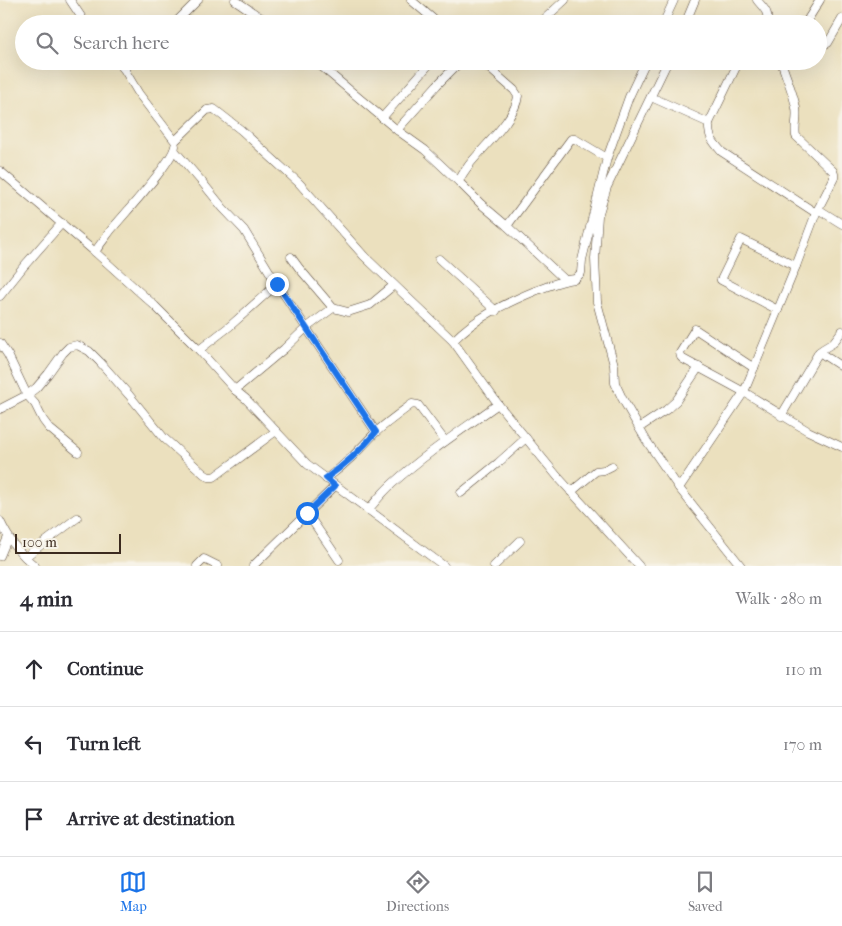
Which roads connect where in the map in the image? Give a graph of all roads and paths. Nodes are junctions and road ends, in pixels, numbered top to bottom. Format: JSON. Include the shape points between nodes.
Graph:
{"nodes":[{"id":1,"x":70,"y":0,"type":"edge"},
{"id":2,"x":198,"y":0,"type":"edge"},
{"id":3,"x":235,"y":0,"type":"edge"},
{"id":4,"x":411,"y":0,"type":"edge"},
{"id":5,"x":565,"y":0,"type":"edge"},
{"id":6,"x":673,"y":0,"type":"edge"},
{"id":7,"x":695,"y":0,"type":"edge"},
{"id":8,"x":757,"y":0,"type":"edge"},
{"id":9,"x":820,"y":0,"type":"edge"},
{"id":10,"x":80,"y":15,"type":"edge"},
{"id":11,"x":183,"y":15,"type":"edge"},
{"id":12,"x":257,"y":15,"type":"edge"},
{"id":13,"x":428,"y":15,"type":"edge"},
{"id":14,"x":549,"y":15,"type":"edge"},
{"id":15,"x":667,"y":15,"type":"edge"},
{"id":16,"x":689,"y":15,"type":"edge"},
{"id":17,"x":768,"y":15,"type":"edge"},
{"id":18,"x":811,"y":15,"type":"edge"},
{"id":19,"x":842,"y":19,"type":"edge"},
{"id":20,"x":827,"y":43,"type":"edge"},
{"id":21,"x":125,"y":70,"type":"edge"},
{"id":22,"x":326,"y":70,"type":"edge"},
{"id":23,"x":424,"y":70,"type":"edge"},
{"id":24,"x":452,"y":70,"type":"edge"},
{"id":25,"x":491,"y":70,"type":"edge"},
{"id":26,"x":642,"y":70,"type":"edge"},
{"id":27,"x":664,"y":70,"type":"edge"},
{"id":28,"x":735,"y":70,"type":"edge"},
{"id":29,"x":784,"y":70,"type":"edge"},
{"id":30,"x":651,"y":97,"type":"junction"},
{"id":31,"x":382,"y":118,"type":"junction"},
{"id":32,"x":709,"y":123,"type":"junction"},
{"id":33,"x":397,"y":130,"type":"junction"},
{"id":34,"x":175,"y":141,"type":"junction"},
{"id":35,"x":174,"y":150,"type":"junction"},
{"id":36,"x":607,"y":158,"type":"junction"},
{"id":37,"x":0,"y":171,"type":"edge"},
{"id":38,"x":459,"y":182,"type":"junction"},
{"id":39,"x":817,"y":211,"type":"junction"},
{"id":40,"x":62,"y":223,"type":"junction"},
{"id":41,"x":842,"y":224,"type":"edge"},
{"id":42,"x":507,"y":226,"type":"junction"},
{"id":43,"x":95,"y":252,"type":"junction"},
{"id":44,"x":291,"y":257,"type":"dead end"},
{"id":45,"x":438,"y":259,"type":"dead end"},
{"id":46,"x":796,"y":266,"type":"junction"},
{"id":47,"x":565,"y":280,"type":"junction"},
{"id":48,"x":277,"y":284,"type":"junction"},
{"id":49,"x":394,"y":285,"type":"junction"},
{"id":50,"x":0,"y":296,"type":"edge"},
{"id":51,"x":333,"y":308,"type":"junction"},
{"id":52,"x":778,"y":310,"type":"junction"},
{"id":53,"x":496,"y":311,"type":"junction"},
{"id":54,"x":306,"y":328,"type":"junction"},
{"id":55,"x":842,"y":331,"type":"edge"},
{"id":56,"x":452,"y":341,"type":"junction"},
{"id":57,"x":0,"y":343,"type":"edge"},
{"id":58,"x":199,"y":350,"type":"junction"},
{"id":59,"x":819,"y":352,"type":"junction"},
{"id":60,"x":699,"y":367,"type":"junction"},
{"id":61,"x":842,"y":367,"type":"edge"},
{"id":62,"x":754,"y":368,"type":"junction"},
{"id":63,"x":235,"y":390,"type":"junction"},
{"id":64,"x":744,"y":392,"type":"junction"},
{"id":65,"x":27,"y":395,"type":"junction"},
{"id":66,"x":498,"y":404,"type":"junction"},
{"id":67,"x":0,"y":410,"type":"edge"},
{"id":68,"x":781,"y":416,"type":"junction"},
{"id":69,"x":639,"y":428,"type":"junction"},
{"id":70,"x":276,"y":431,"type":"junction"},
{"id":71,"x":376,"y":432,"type":"junction"},
{"id":72,"x":526,"y":438,"type":"junction"},
{"id":73,"x":444,"y":441,"type":"junction"},
{"id":74,"x":842,"y":447,"type":"edge"},
{"id":75,"x":78,"y":452,"type":"dead end"},
{"id":76,"x":612,"y":466,"type":"dead end"},
{"id":77,"x":326,"y":478,"type":"junction"},
{"id":78,"x":335,"y":486,"type":"junction"},
{"id":79,"x":679,"y":488,"type":"junction"},
{"id":80,"x":572,"y":492,"type":"junction"},
{"id":81,"x":461,"y":493,"type":"dead end"},
{"id":82,"x":368,"y":510,"type":"junction"},
{"id":83,"x":307,"y":513,"type":"junction"},
{"id":84,"x":77,"y":518,"type":"dead end"},
{"id":85,"x":0,"y":521,"type":"edge"},
{"id":86,"x":8,"y":537,"type":"junction"},
{"id":87,"x":520,"y":541,"type":"dead end"},
{"id":88,"x":0,"y":556,"type":"edge"},
{"id":89,"x":24,"y":557,"type":"junction"},
{"id":90,"x":339,"y":560,"type":"dead end"},
{"id":91,"x":35,"y":566,"type":"edge"},
{"id":92,"x":197,"y":566,"type":"edge"},
{"id":93,"x":218,"y":566,"type":"edge"},
{"id":94,"x":252,"y":566,"type":"edge"},
{"id":95,"x":444,"y":566,"type":"edge"},
{"id":96,"x":494,"y":566,"type":"edge"},
{"id":97,"x":639,"y":566,"type":"edge"},
{"id":98,"x":740,"y":566,"type":"edge"}],
"edges":[{"from":1,"to":10,"type":"street"},
{"from":2,"to":11,"type":"street"},
{"from":3,"to":12,"type":"street"},
{"from":4,"to":13,"type":"street"},
{"from":5,"to":14,"type":"street"},
{"from":6,"to":15,"type":"street"},
{"from":7,"to":16,"type":"street"},
{"from":8,"to":17,"type":"street"},
{"from":9,"to":18,"type":"street"},
{"from":19,"to":20,"type":"street"},
{"from":21,"to":34,"type":"street"},
{"from":22,"to":31,"type":"street"},
{"from":23,"to":31,"type":"street"},
{"from":24,"to":33,"type":"street"},
{"from":25,"to":38,"type":"street","via":[[514,90],[518,101],[511,116],[477,155]]},
{"from":26,"to":36,"type":"street"},
{"from":27,"to":30,"type":"street"},
{"from":28,"to":32,"type":"street"},
{"from":29,"to":39,"type":"street","via":[[796,106],[796,136],[834,174]]},
{"from":30,"to":32,"type":"street"},
{"from":30,"to":69,"type":"street","via":[[607,187],[598,216],[595,259],[597,302],[616,383]]},
{"from":31,"to":33,"type":"street"},
{"from":32,"to":39,"type":"street","via":[[712,142],[722,152]]},
{"from":33,"to":38,"type":"street","via":[[425,150]]},
{"from":34,"to":35,"type":"street"},
{"from":34,"to":49,"type":"street","via":[[207,110],[219,112],[299,183]]},
{"from":35,"to":43,"type":"street"},
{"from":35,"to":48,"type":"street","via":[[244,230]]},
{"from":36,"to":42,"type":"street","via":[[570,139]]},
{"from":36,"to":47,"type":"street","via":[[581,273],[576,279]]},
{"from":37,"to":40,"type":"street"},
{"from":38,"to":42,"type":"street"},
{"from":39,"to":41,"type":"street"},
{"from":39,"to":46,"type":"street"},
{"from":40,"to":43,"type":"street"},
{"from":40,"to":50,"type":"street"},
{"from":42,"to":47,"type":"street"},
{"from":43,"to":58,"type":"street"},
{"from":44,"to":51,"type":"street"},
{"from":45,"to":53,"type":"street"},
{"from":46,"to":52,"type":"street"},
{"from":46,"to":52,"type":"street","via":[[741,238],[721,280]]},
{"from":47,"to":53,"type":"street","via":[[516,299]]},
{"from":48,"to":54,"type":"street"},
{"from":48,"to":58,"type":"street"},
{"from":49,"to":51,"type":"street","via":[[370,305],[348,312]]},
{"from":49,"to":56,"type":"street"},
{"from":51,"to":54,"type":"street"},
{"from":52,"to":62,"type":"street"},
{"from":53,"to":56,"type":"street","via":[[475,322]]},
{"from":54,"to":63,"type":"street"},
{"from":54,"to":71,"type":"street"},
{"from":55,"to":59,"type":"street","via":[[834,343]]},
{"from":56,"to":66,"type":"street"},
{"from":57,"to":65,"type":"street"},
{"from":58,"to":63,"type":"street"},
{"from":59,"to":61,"type":"street"},
{"from":59,"to":68,"type":"street"},
{"from":60,"to":62,"type":"street","via":[[680,353],[695,329]]},
{"from":60,"to":64,"type":"street"},
{"from":60,"to":69,"type":"street","via":[[676,401]]},
{"from":62,"to":64,"type":"street"},
{"from":63,"to":70,"type":"street"},
{"from":64,"to":68,"type":"street"},
{"from":64,"to":79,"type":"street"},
{"from":65,"to":67,"type":"street"},
{"from":65,"to":70,"type":"street","via":[[69,347],[77,345],[100,362],[164,438],[209,477],[214,477]]},
{"from":65,"to":75,"type":"street","via":[[49,428]]},
{"from":66,"to":72,"type":"street"},
{"from":66,"to":73,"type":"street"},
{"from":68,"to":74,"type":"street"},
{"from":69,"to":79,"type":"street"},
{"from":70,"to":77,"type":"street","via":[[307,464]]},
{"from":71,"to":73,"type":"street","via":[[412,404],[418,405]]},
{"from":71,"to":77,"type":"street","via":[[342,467]]},
{"from":72,"to":80,"type":"street"},
{"from":72,"to":81,"type":"street"},
{"from":73,"to":82,"type":"street","via":[[390,485]]},
{"from":76,"to":80,"type":"street","via":[[596,471]]},
{"from":77,"to":78,"type":"street"},
{"from":78,"to":82,"type":"street"},
{"from":78,"to":83,"type":"street"},
{"from":79,"to":98,"type":"street"},
{"from":80,"to":97,"type":"street"},
{"from":82,"to":95,"type":"street"},
{"from":83,"to":90,"type":"street"},
{"from":83,"to":94,"type":"street"},
{"from":84,"to":89,"type":"street"},
{"from":85,"to":86,"type":"street"},
{"from":86,"to":88,"type":"street"},
{"from":86,"to":89,"type":"street"},
{"from":87,"to":96,"type":"street"},
{"from":89,"to":91,"type":"street"},
{"from":92,"to":93,"type":"street","via":[[204,559]]}]}
